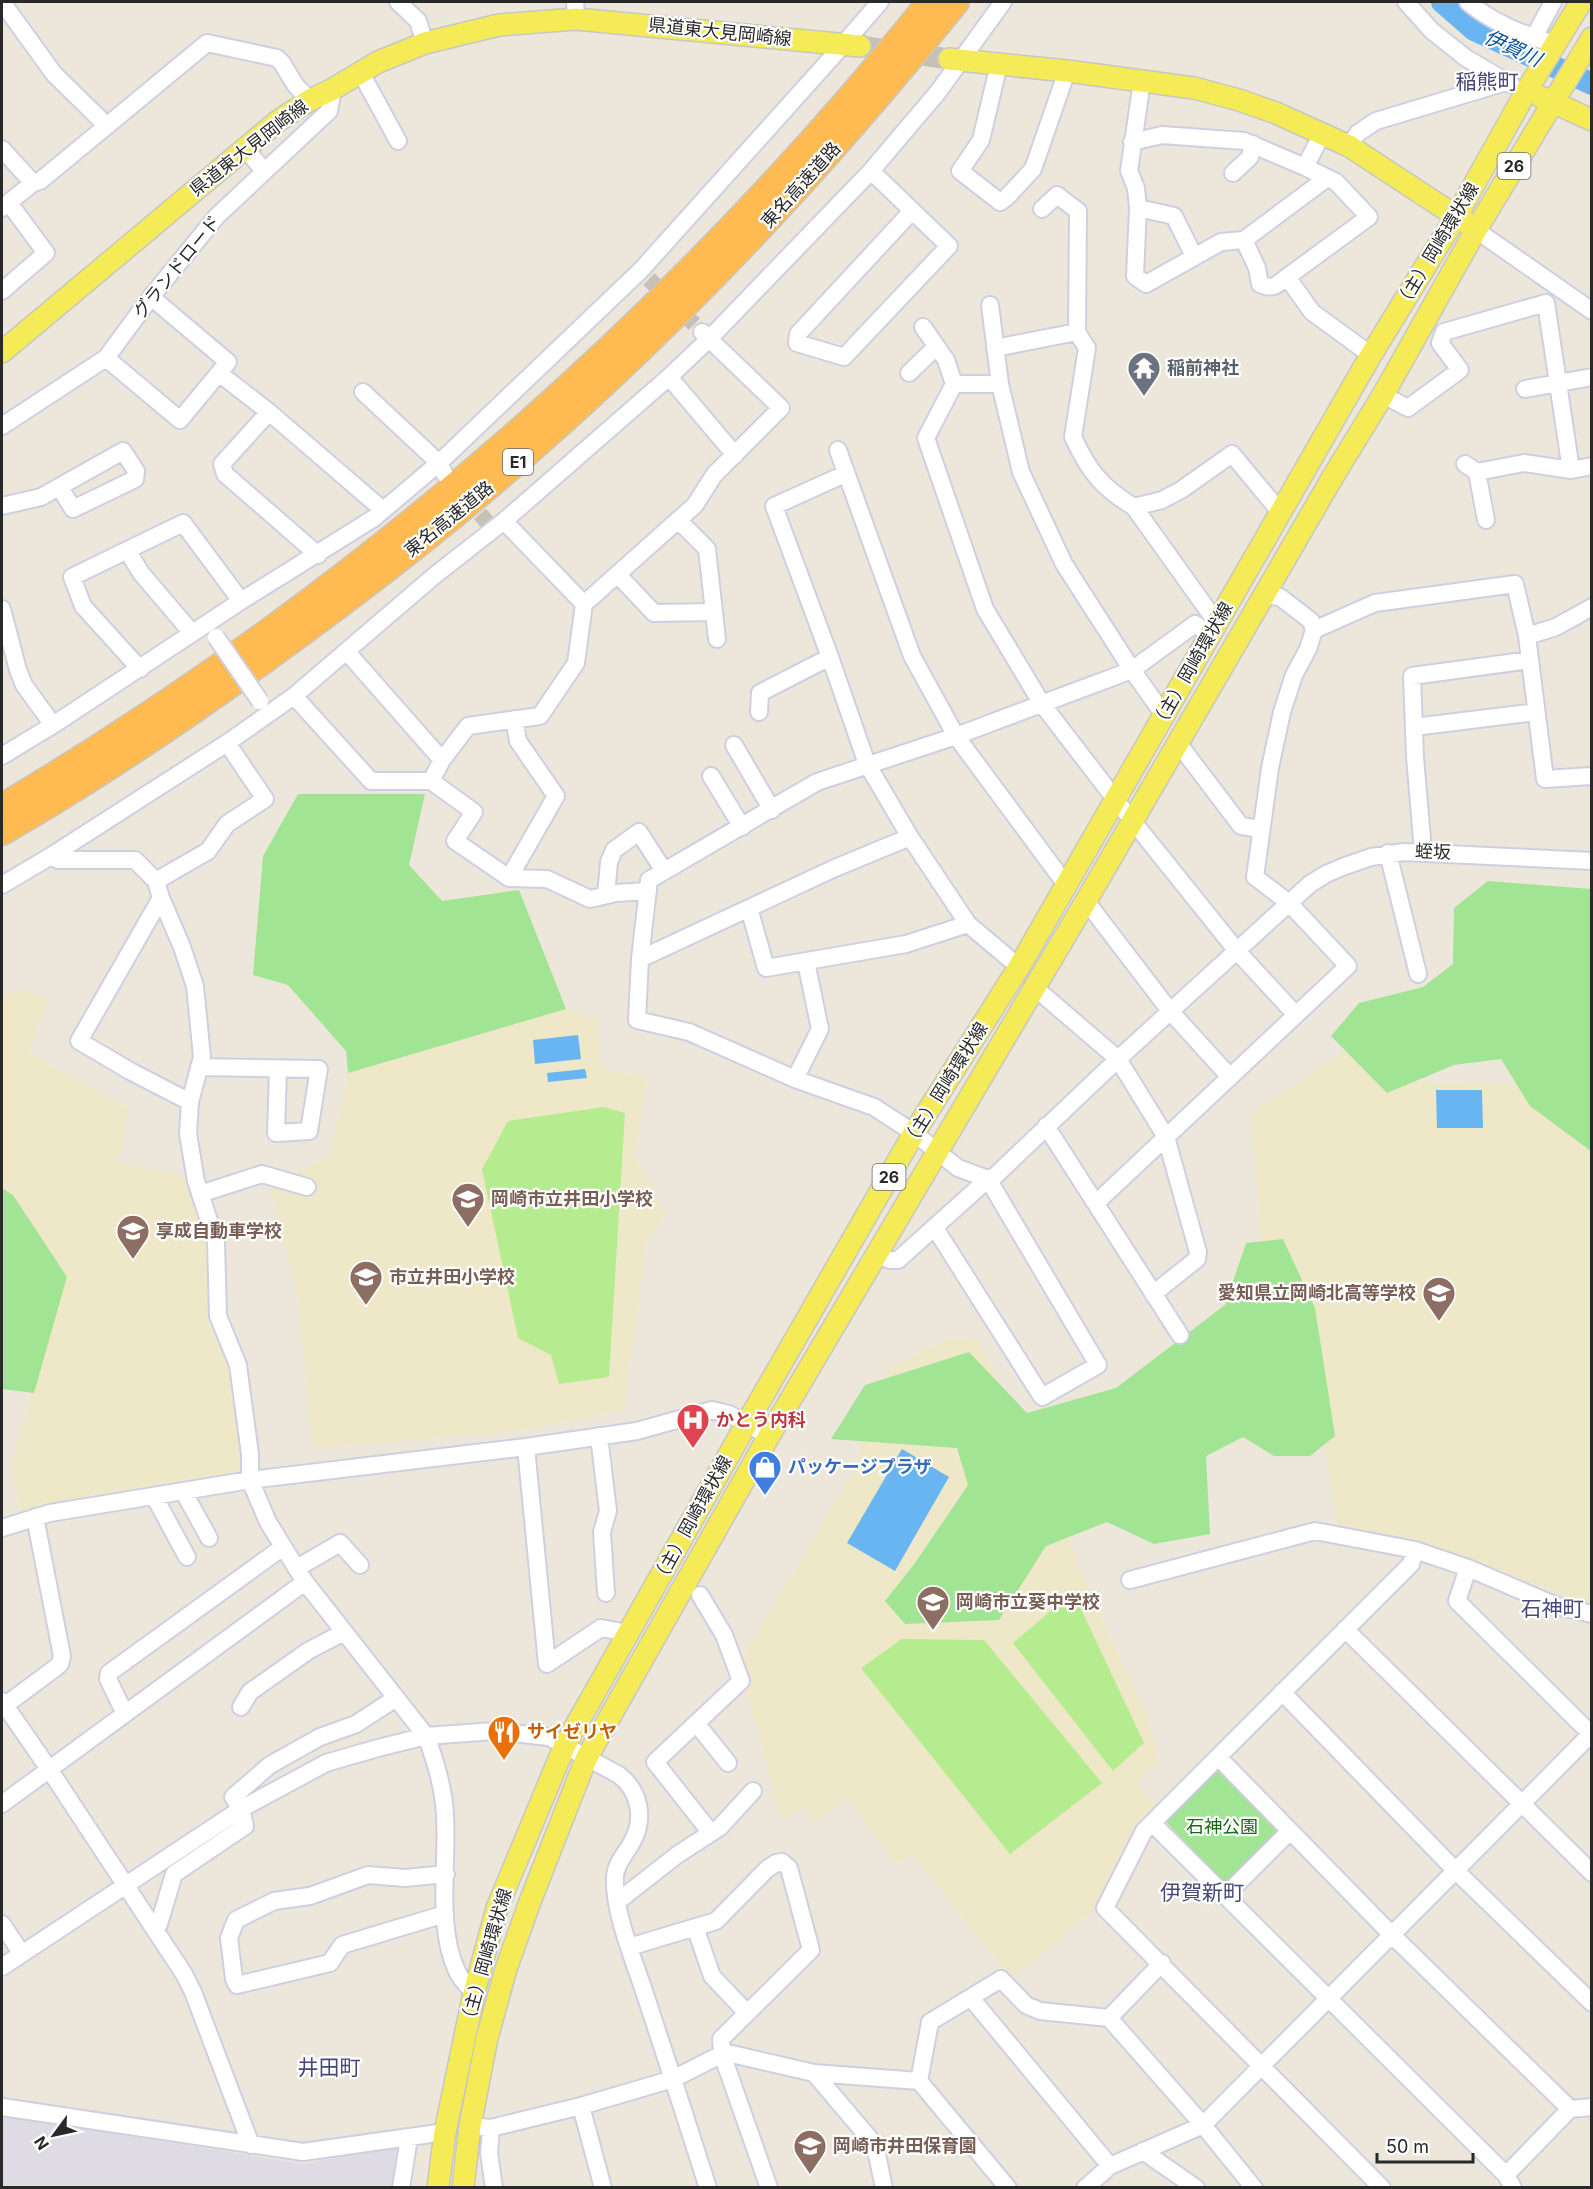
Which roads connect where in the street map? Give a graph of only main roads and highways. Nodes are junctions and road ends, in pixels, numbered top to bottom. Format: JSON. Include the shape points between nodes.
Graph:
{"nodes":[{"id":1,"x":929,"y":2,"type":"edge"},
{"id":2,"x":957,"y":2,"type":"edge"},
{"id":3,"x":1581,"y":2,"type":"edge"},
{"id":4,"x":576,"y":10,"type":"edge"},
{"id":5,"x":852,"y":45,"type":"tunnel mouth"},
{"id":6,"x":1589,"y":47,"type":"edge"},
{"id":7,"x":955,"y":60,"type":"tunnel mouth"},
{"id":8,"x":1527,"y":90,"type":"junction"},
{"id":9,"x":1552,"y":102,"type":"junction"},
{"id":10,"x":1592,"y":120,"type":"edge"},
{"id":11,"x":1457,"y":215,"type":"junction"},
{"id":12,"x":1476,"y":230,"type":"junction"},
{"id":13,"x":2,"y":352,"type":"edge"},
{"id":14,"x":2,"y":806,"type":"edge"},
{"id":15,"x":2,"y":833,"type":"edge"},
{"id":16,"x":438,"y":2187,"type":"edge"},
{"id":17,"x":463,"y":2187,"type":"edge"}],
"edges":[{"from":1,"to":14,"type":"highway","name":"東名高速道路","number":"E1","via":[[802,152],[715,245],[521,429],[393,536],[200,681]]},
{"from":2,"to":15,"type":"highway","name":"東名高速道路","number":"E1","via":[[834,149],[730,261],[638,354],[535,447],[343,604],[212,699]]},
{"from":3,"to":8,"type":"main road","number":"26"},
{"from":4,"to":5,"type":"main road","name":"県道東大見岡崎線"},
{"from":4,"to":13,"type":"main road","name":"県道東大見岡崎線","via":[[425,43],[378,62],[310,100],[245,148]]},
{"from":6,"to":9,"type":"main road","number":"26"},
{"from":7,"to":11,"type":"main road","via":[[1194,88],[1239,100],[1349,146]]},
{"from":8,"to":9,"type":"main road"},
{"from":8,"to":11,"type":"main road","name":"（主）岡崎環状線","number":"26"},
{"from":9,"to":10,"type":"main road"},
{"from":9,"to":12,"type":"main road","name":"（主）岡崎環状線","number":"26"},
{"from":11,"to":12,"type":"main road"},
{"from":11,"to":16,"type":"main road","name":"（主）岡崎環状線","number":"26","via":[[1371,355],[1067,886],[914,1133],[565,1745],[497,1908],[474,1993],[445,2132]]},
{"from":12,"to":17,"type":"main road","name":"（主）岡崎環状線","number":"26","via":[[1383,395],[770,1436],[586,1759],[506,1969],[488,2038],[481,2127]]}]}
